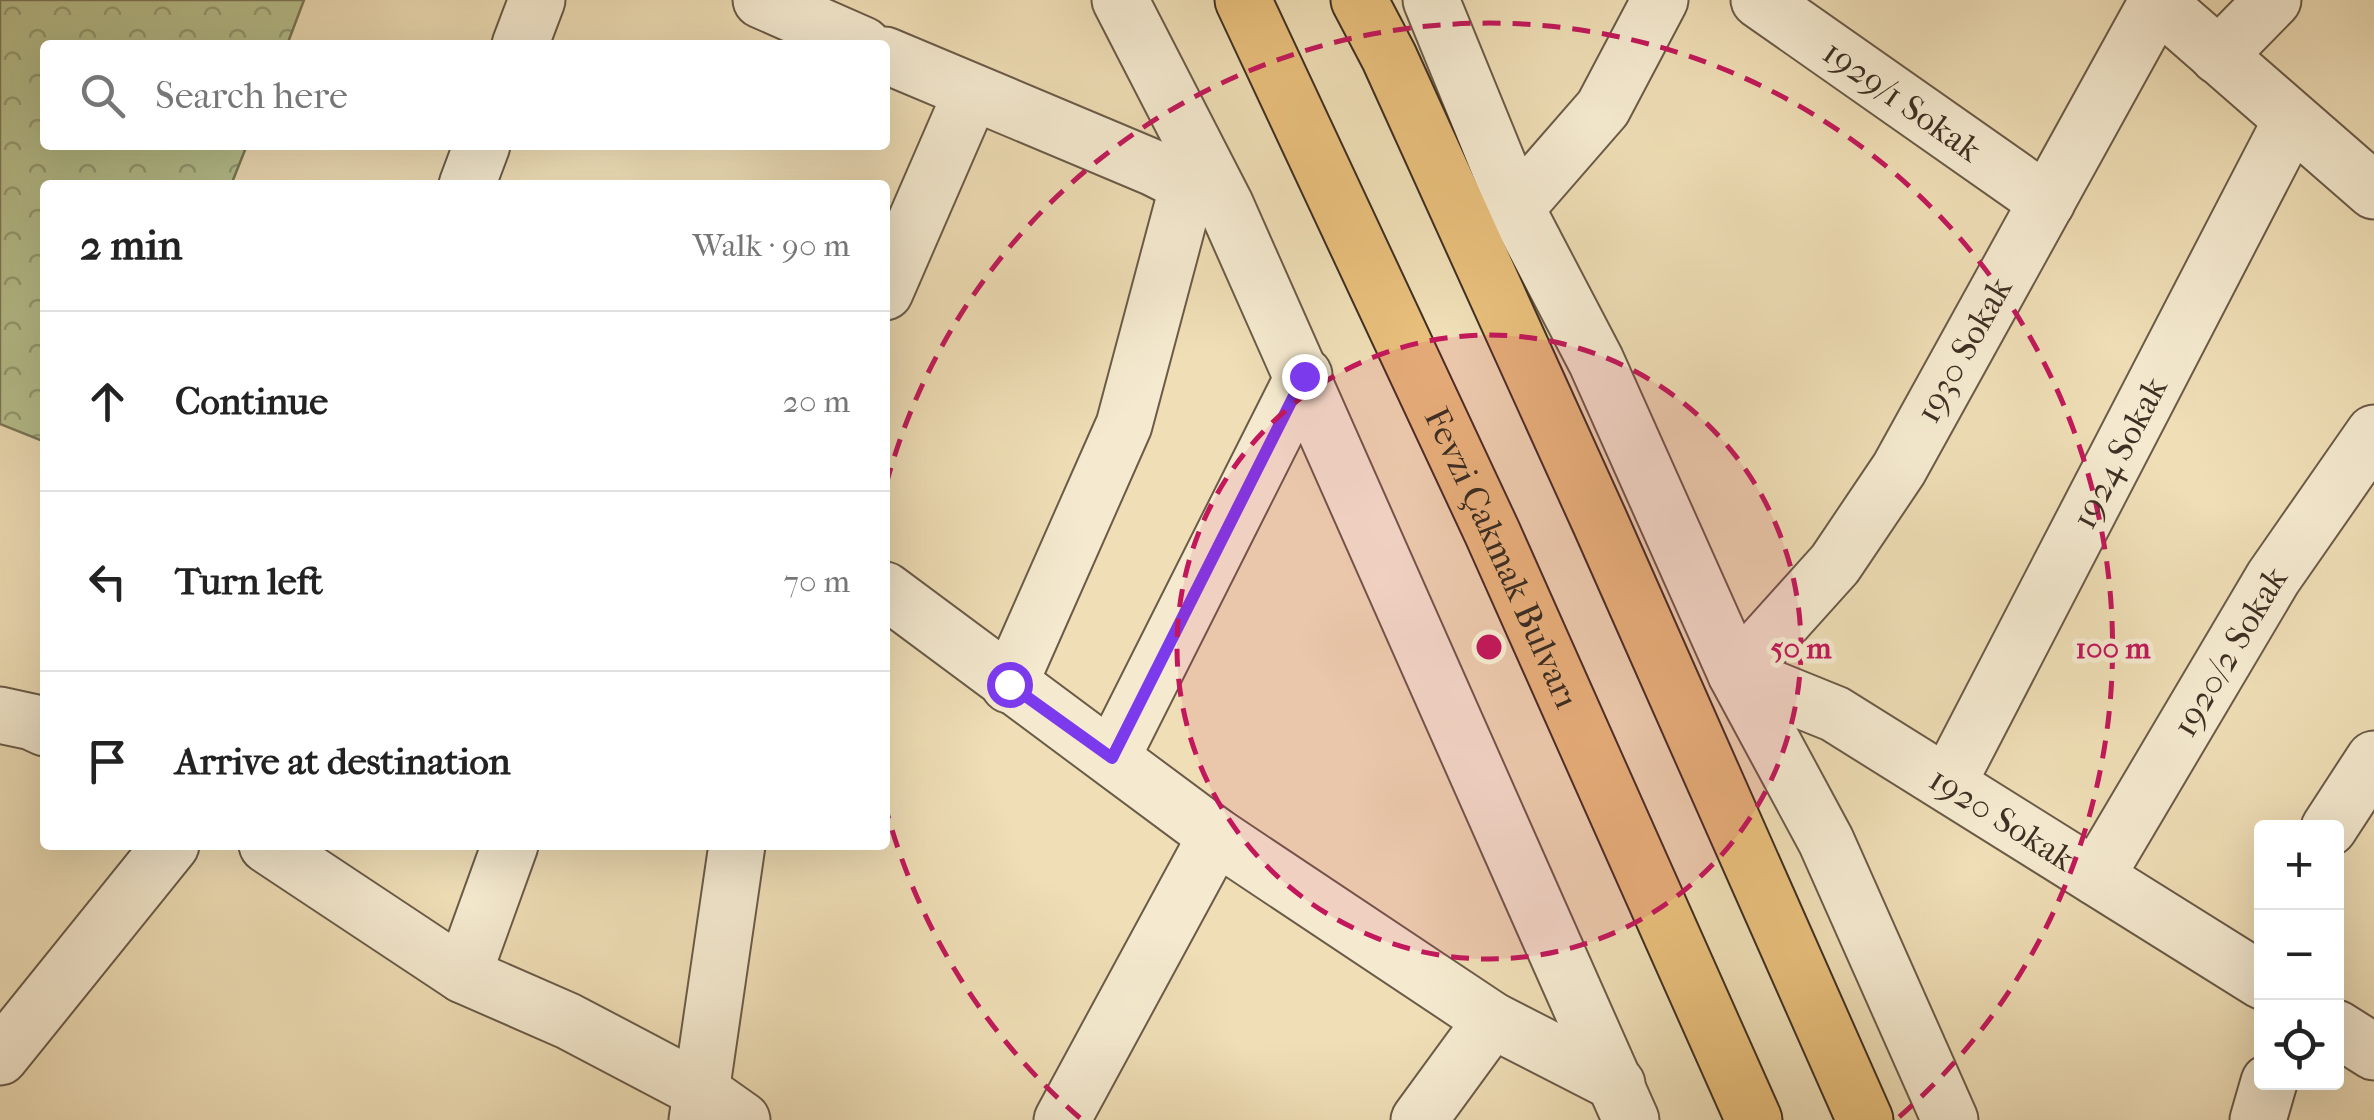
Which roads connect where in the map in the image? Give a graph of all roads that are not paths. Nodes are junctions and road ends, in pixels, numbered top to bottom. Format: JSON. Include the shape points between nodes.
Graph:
{"nodes":[{"id":1,"x":536,"y":0,"type":"edge"},
{"id":2,"x":761,"y":0,"type":"edge"},
{"id":3,"x":1120,"y":0,"type":"edge"},
{"id":4,"x":1243,"y":0,"type":"edge"},
{"id":5,"x":1359,"y":0,"type":"edge"},
{"id":6,"x":1432,"y":0,"type":"edge"},
{"id":7,"x":1660,"y":0,"type":"edge"},
{"id":8,"x":1759,"y":0,"type":"edge"},
{"id":9,"x":2273,"y":0,"type":"edge"},
{"id":10,"x":2156,"y":1,"type":"edge"},
{"id":11,"x":522,"y":40,"type":"edge"},
{"id":12,"x":852,"y":40,"type":"edge"},
{"id":13,"x":2218,"y":56,"type":"junction"},
{"id":14,"x":890,"y":57,"type":"edge"},
{"id":15,"x":971,"y":94,"type":"junction"},
{"id":16,"x":2291,"y":121,"type":"junction"},
{"id":17,"x":480,"y":150,"type":"edge"},
{"id":18,"x":469,"y":180,"type":"edge"},
{"id":19,"x":2374,"y":191,"type":"edge"},
{"id":20,"x":1207,"y":194,"type":"junction"},
{"id":21,"x":2047,"y":202,"type":"junction"},
{"id":22,"x":1516,"y":208,"type":"junction"},
{"id":23,"x":890,"y":280,"type":"edge"},
{"id":24,"x":1304,"y":376,"type":"junction"},
{"id":25,"x":2374,"y":433,"type":"edge"},
{"id":26,"x":890,"y":594,"type":"edge"},
{"id":27,"x":1736,"y":674,"type":"junction"},
{"id":28,"x":1009,"y":684,"type":"junction"},
{"id":29,"x":0,"y":716,"type":"edge"},
{"id":30,"x":40,"y":726,"type":"edge"},
{"id":31,"x":1112,"y":758,"type":"junction"},
{"id":32,"x":2374,"y":759,"type":"edge"},
{"id":33,"x":1948,"y":783,"type":"junction"},
{"id":34,"x":2333,"y":820,"type":"edge"},
{"id":35,"x":1216,"y":836,"type":"junction"},
{"id":36,"x":167,"y":850,"type":"edge"},
{"id":37,"x":275,"y":850,"type":"edge"},
{"id":38,"x":508,"y":850,"type":"edge"},
{"id":39,"x":737,"y":850,"type":"edge"},
{"id":40,"x":2096,"y":876,"type":"junction"},
{"id":41,"x":464,"y":975,"type":"junction"},
{"id":42,"x":2254,"y":977,"type":"edge"},
{"id":43,"x":1492,"y":1020,"type":"junction"},
{"id":44,"x":2344,"y":1033,"type":"edge"},
{"id":45,"x":2374,"y":1052,"type":"edge"},
{"id":46,"x":0,"y":1057,"type":"edge"},
{"id":47,"x":2267,"y":1090,"type":"edge"},
{"id":48,"x":1624,"y":1102,"type":"edge"},
{"id":49,"x":713,"y":1110,"type":"edge"},
{"id":50,"x":1062,"y":1120,"type":"edge"},
{"id":51,"x":1419,"y":1120,"type":"edge"},
{"id":52,"x":1754,"y":1120,"type":"edge"},
{"id":53,"x":1865,"y":1120,"type":"edge"},
{"id":54,"x":1950,"y":1120,"type":"edge"},
{"id":55,"x":2258,"y":1120,"type":"edge"}],
"edges":[{"from":1,"to":11,"type":"street"},
{"from":2,"to":12,"type":"street"},
{"from":3,"to":20,"type":"street"},
{"from":4,"to":52,"type":"main road","name":"Fevzi Çakmak Bulvarı","via":[[1492,532]]},
{"from":5,"to":53,"type":"main road"},
{"from":6,"to":22,"type":"street"},
{"from":7,"to":22,"type":"street","via":[[1603,108]]},
{"from":8,"to":21,"type":"street","name":"1929/1 Sokak"},
{"from":9,"to":13,"type":"street"},
{"from":10,"to":13,"type":"street"},
{"from":10,"to":21,"type":"street","name":"1930 Sokak"},
{"from":13,"to":16,"type":"street"},
{"from":14,"to":15,"type":"street"},
{"from":15,"to":20,"type":"street"},
{"from":15,"to":23,"type":"street"},
{"from":16,"to":19,"type":"street"},
{"from":16,"to":33,"type":"street","name":"1924 Sokak"},
{"from":17,"to":18,"type":"street"},
{"from":20,"to":24,"type":"street"},
{"from":20,"to":28,"type":"street","via":[[1124,426]]},
{"from":21,"to":27,"type":"street","name":"1930 Sokak","via":[[1899,469],[1836,564]]},
{"from":22,"to":27,"type":"street","via":[[1596,361]]},
{"from":24,"to":31,"type":"street"},
{"from":24,"to":48,"type":"street"},
{"from":25,"to":40,"type":"street","name":"1920/2 Sokak","via":[[2273,578]]},
{"from":26,"to":28,"type":"street"},
{"from":27,"to":33,"type":"street","name":"1920 Sokak","via":[[1835,714]]},
{"from":27,"to":54,"type":"street","via":[[1826,841]]},
{"from":28,"to":31,"type":"street"},
{"from":29,"to":30,"type":"street"},
{"from":31,"to":35,"type":"street"},
{"from":32,"to":34,"type":"street"},
{"from":33,"to":40,"type":"street","name":"1920 Sokak"},
{"from":35,"to":43,"type":"street"},
{"from":35,"to":50,"type":"street"},
{"from":36,"to":46,"type":"street"},
{"from":37,"to":41,"type":"street"},
{"from":38,"to":41,"type":"street"},
{"from":39,"to":49,"type":"street"},
{"from":40,"to":42,"type":"street","name":"1920 Sokak"},
{"from":41,"to":49,"type":"street","via":[[568,1021]]},
{"from":43,"to":48,"type":"street"},
{"from":43,"to":51,"type":"street"},
{"from":44,"to":45,"type":"street"},
{"from":47,"to":55,"type":"street"}]}
